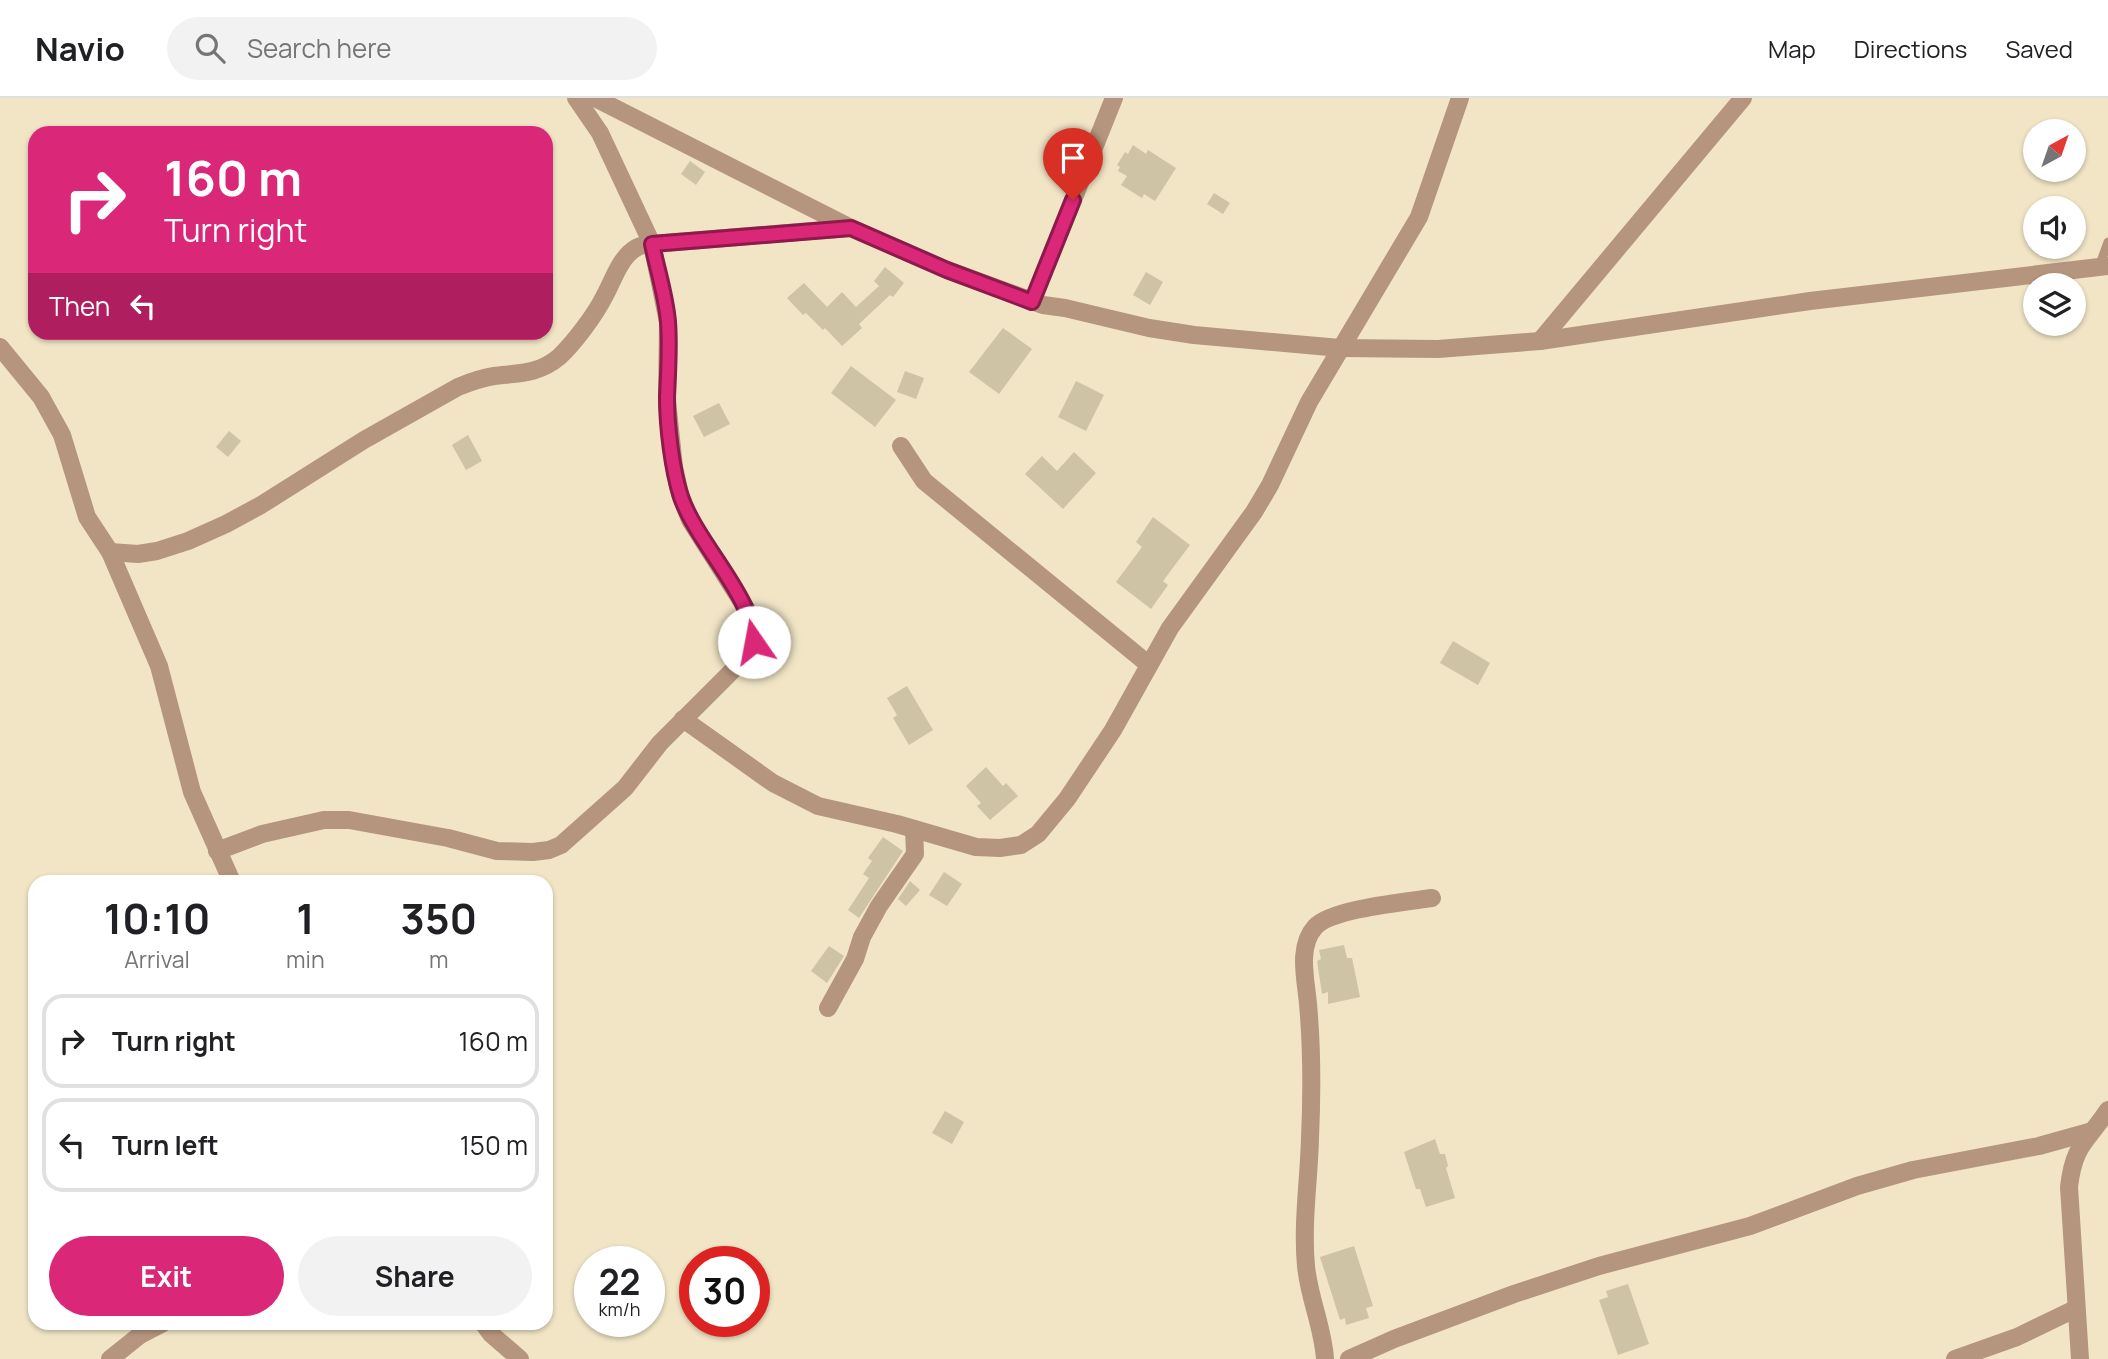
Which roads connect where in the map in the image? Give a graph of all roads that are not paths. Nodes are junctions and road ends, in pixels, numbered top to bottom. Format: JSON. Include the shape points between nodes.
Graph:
{"nodes":[{"id":1,"x":576,"y":98,"type":"edge"},
{"id":2,"x":595,"y":98,"type":"edge"},
{"id":3,"x":1114,"y":98,"type":"edge"},
{"id":4,"x":1460,"y":98,"type":"edge"},
{"id":5,"x":1743,"y":98,"type":"edge"},
{"id":6,"x":851,"y":228,"type":"junction"},
{"id":7,"x":2108,"y":242,"type":"edge"},
{"id":8,"x":652,"y":244,"type":"junction"},
{"id":9,"x":2104,"y":267,"type":"edge"},
{"id":10,"x":1032,"y":302,"type":"junction"},
{"id":11,"x":1540,"y":341,"type":"junction"},
{"id":12,"x":0,"y":347,"type":"edge"},
{"id":13,"x":1340,"y":348,"type":"junction"},
{"id":14,"x":901,"y":446,"type":"dead end"},
{"id":15,"x":110,"y":552,"type":"junction"},
{"id":16,"x":1148,"y":664,"type":"junction"},
{"id":17,"x":683,"y":719,"type":"junction"},
{"id":18,"x":914,"y":829,"type":"junction"},
{"id":19,"x":217,"y":851,"type":"junction"},
{"id":20,"x":229,"y":875,"type":"edge"},
{"id":21,"x":1432,"y":898,"type":"dead end"},
{"id":22,"x":828,"y":1008,"type":"dead end"},
{"id":23,"x":2106,"y":1117,"type":"edge"},
{"id":24,"x":2089,"y":1132,"type":"junction"},
{"id":25,"x":2075,"y":1309,"type":"junction"},
{"id":26,"x":150,"y":1330,"type":"edge"},
{"id":27,"x":489,"y":1330,"type":"edge"},
{"id":28,"x":110,"y":1359,"type":"edge"},
{"id":29,"x":520,"y":1359,"type":"edge"},
{"id":30,"x":1325,"y":1359,"type":"edge"},
{"id":31,"x":1349,"y":1359,"type":"edge"},
{"id":32,"x":1955,"y":1359,"type":"edge"},
{"id":33,"x":2080,"y":1359,"type":"edge"}],
"edges":[{"from":1,"to":8,"type":"street","via":[[600,133]]},
{"from":2,"to":6,"type":"street"},
{"from":3,"to":10,"type":"street"},
{"from":4,"to":13,"type":"street","via":[[1419,217]]},
{"from":5,"to":11,"type":"street"},
{"from":6,"to":8,"type":"street"},
{"from":6,"to":10,"type":"street"},
{"from":7,"to":9,"type":"lane"},
{"from":8,"to":15,"type":"street","via":[[636,247],[624,260],[596,310],[548,366],[458,387],[261,505],[188,541],[138,554]]},
{"from":8,"to":17,"type":"street","via":[[668,322],[667,401],[680,494],[690,520],[754,628],[748,654]]},
{"from":9,"to":11,"type":"street","via":[[1810,301]]},
{"from":10,"to":13,"type":"street","via":[[1194,335]]},
{"from":11,"to":13,"type":"street","via":[[1438,349]]},
{"from":12,"to":15,"type":"street","via":[[52,413],[87,517]]},
{"from":13,"to":16,"type":"street","via":[[1254,512]]},
{"from":14,"to":16,"type":"street","via":[[924,481]]},
{"from":15,"to":19,"type":"street","via":[[159,666],[192,792]]},
{"from":16,"to":18,"type":"street","via":[[1113,730],[1068,799],[1038,834],[1021,845],[1000,848],[976,847]]},
{"from":17,"to":18,"type":"street","via":[[802,800]]},
{"from":17,"to":19,"type":"street","via":[[625,788],[561,845],[549,850],[497,851],[349,820],[324,820],[262,834]]},
{"from":18,"to":22,"type":"street","via":[[915,854],[879,906]]},
{"from":19,"to":20,"type":"street"},
{"from":21,"to":30,"type":"street","via":[[1336,915],[1318,924],[1304,949],[1311,1137],[1306,1264]]},
{"from":23,"to":24,"type":"street"},
{"from":24,"to":25,"type":"street","via":[[2075,1158],[2069,1187]]},
{"from":24,"to":31,"type":"street","via":[[1857,1186],[1750,1226],[1514,1294]]},
{"from":25,"to":32,"type":"street","via":[[2017,1337]]},
{"from":25,"to":33,"type":"street"},
{"from":26,"to":28,"type":"street"},
{"from":27,"to":29,"type":"street"}]}
